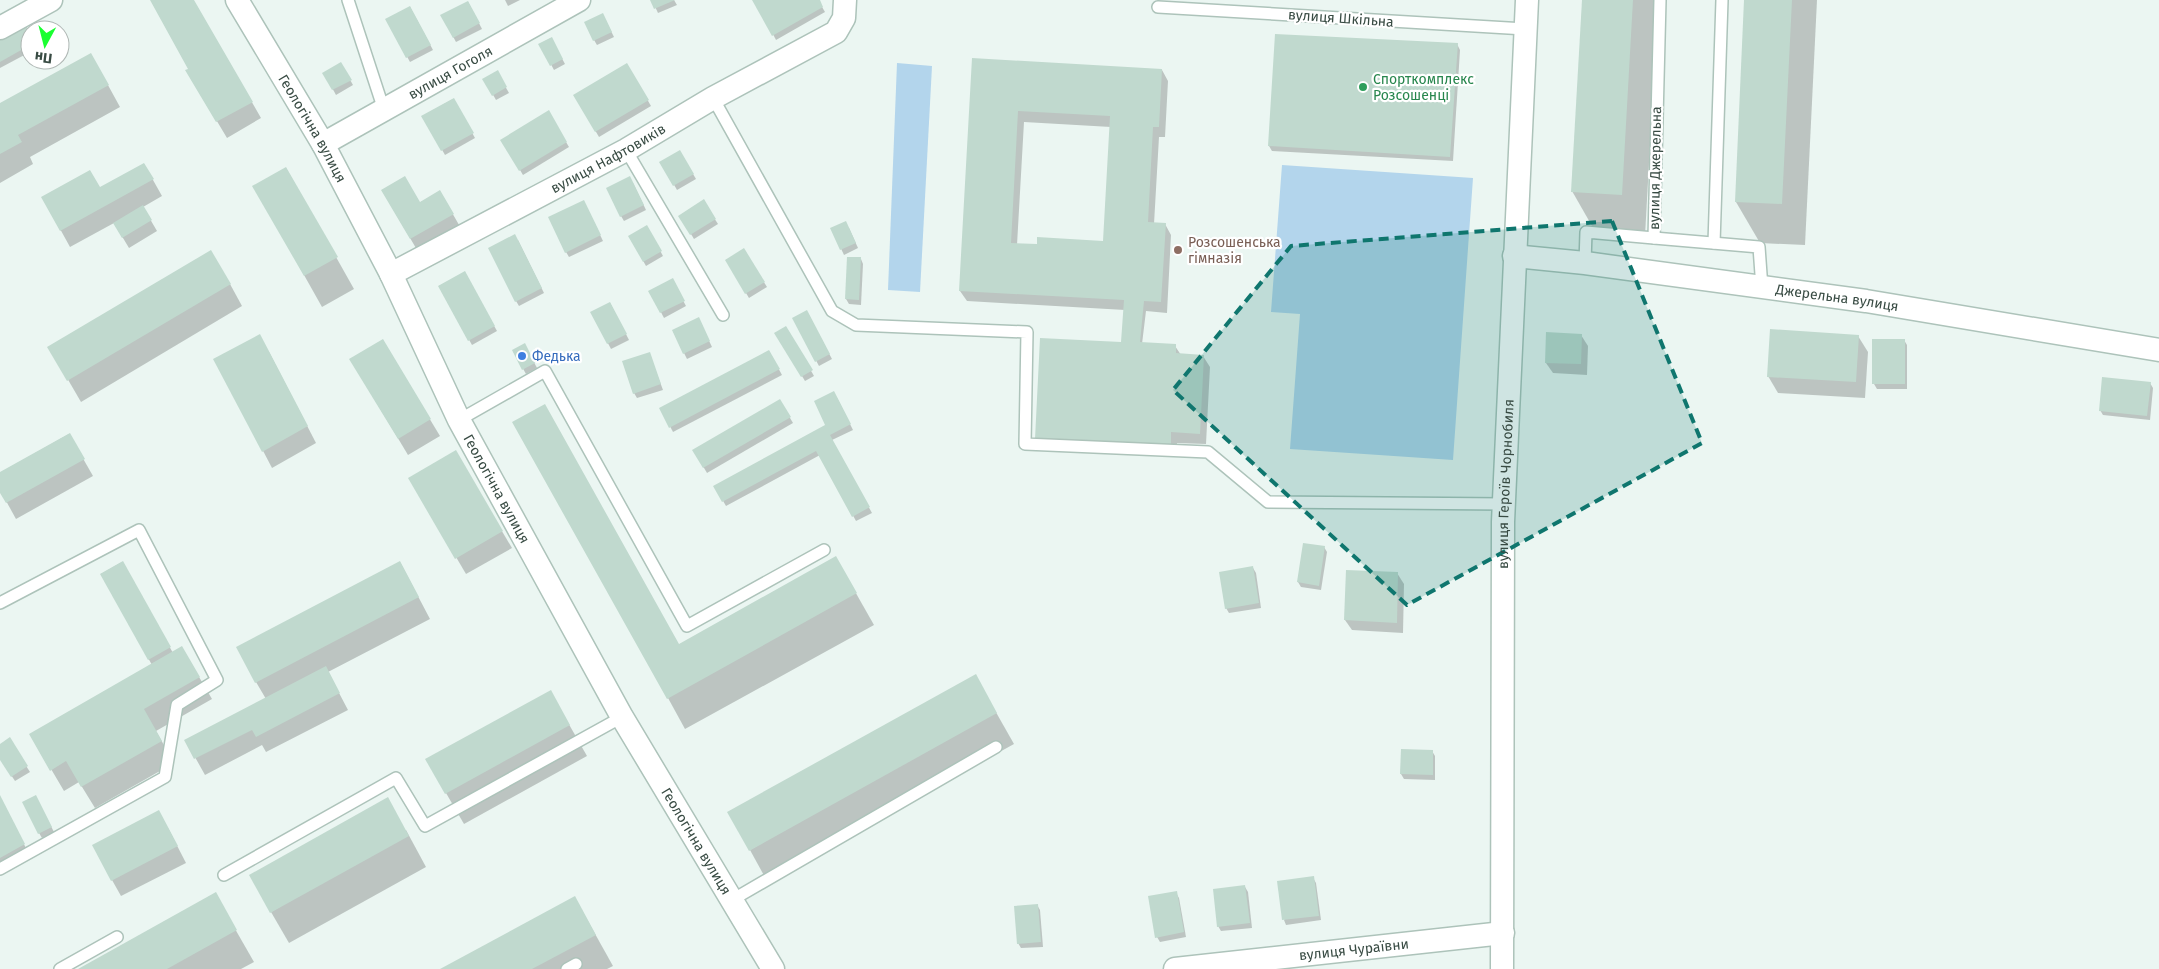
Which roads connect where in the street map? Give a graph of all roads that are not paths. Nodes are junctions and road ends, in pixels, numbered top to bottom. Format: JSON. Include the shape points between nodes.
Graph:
{"nodes":[{"id":1,"x":51,"y":0,"type":"edge"},
{"id":2,"x":237,"y":0,"type":"edge"},
{"id":3,"x":348,"y":0,"type":"edge"},
{"id":4,"x":579,"y":0,"type":"edge"},
{"id":5,"x":845,"y":0,"type":"edge"},
{"id":6,"x":1527,"y":0,"type":"edge"},
{"id":7,"x":1660,"y":0,"type":"edge"},
{"id":8,"x":1722,"y":0,"type":"edge"},
{"id":9,"x":1158,"y":7,"type":"dead end"},
{"id":10,"x":0,"y":28,"type":"edge"},
{"id":11,"x":1524,"y":29,"type":"junction"},
{"id":12,"x":713,"y":98,"type":"junction"},
{"id":13,"x":384,"y":110,"type":"junction"},
{"id":14,"x":323,"y":144,"type":"junction"},
{"id":15,"x":626,"y":150,"type":"junction"},
{"id":16,"x":1654,"y":238,"type":"junction"},
{"id":17,"x":1714,"y":243,"type":"junction"},
{"id":18,"x":1514,"y":256,"type":"junction"},
{"id":19,"x":1586,"y":263,"type":"junction"},
{"id":20,"x":391,"y":274,"type":"junction"},
{"id":21,"x":1762,"y":288,"type":"junction"},
{"id":22,"x":723,"y":315,"type":"dead end"},
{"id":23,"x":2159,"y":350,"type":"edge"},
{"id":24,"x":459,"y":420,"type":"junction"},
{"id":25,"x":1504,"y":504,"type":"junction"},
{"id":26,"x":824,"y":550,"type":"dead end"},
{"id":27,"x":0,"y":603,"type":"edge"},
{"id":28,"x":622,"y":717,"type":"junction"},
{"id":29,"x":996,"y":747,"type":"dead end"},
{"id":30,"x":0,"y":869,"type":"edge"},
{"id":31,"x":224,"y":875,"type":"dead end"},
{"id":32,"x":732,"y":900,"type":"junction"},
{"id":33,"x":1503,"y":933,"type":"junction"},
{"id":34,"x":117,"y":937,"type":"dead end"},
{"id":35,"x":60,"y":969,"type":"edge"},
{"id":36,"x":773,"y":969,"type":"edge"},
{"id":37,"x":1175,"y":969,"type":"edge"},
{"id":38,"x":1502,"y":969,"type":"edge"}],
"edges":[{"from":1,"to":10,"type":"street"},
{"from":2,"to":14,"type":"street","name":"Геологічна вулиця"},
{"from":3,"to":13,"type":"lane"},
{"from":4,"to":13,"type":"street","name":"вулиця Гоголя"},
{"from":5,"to":12,"type":"street","name":"вулиця Нафтовиків","via":[[842,23],[836,32]]},
{"from":6,"to":11,"type":"street","name":"вулиця Героїв Чорнобиля"},
{"from":7,"to":16,"type":"lane","name":"вулиця Джерельна"},
{"from":8,"to":17,"type":"lane"},
{"from":9,"to":11,"type":"lane","name":"вулиця Шкільна"},
{"from":11,"to":18,"type":"street","name":"вулиця Героїв Чорнобиля"},
{"from":12,"to":15,"type":"street","name":"вулиця Нафтовиків"},
{"from":12,"to":25,"type":"lane","via":[[832,311],[856,325],[1027,332],[1025,444],[1208,452],[1268,502]]},
{"from":13,"to":14,"type":"street","name":"вулиця Гоголя"},
{"from":14,"to":20,"type":"street","name":"Геологічна вулиця"},
{"from":15,"to":20,"type":"street","name":"вулиця Нафтовиків"},
{"from":15,"to":22,"type":"lane"},
{"from":16,"to":17,"type":"lane"},
{"from":16,"to":19,"type":"lane","name":"вулиця Джерельна","via":[[1586,232]]},
{"from":17,"to":21,"type":"lane","via":[[1759,247]]},
{"from":18,"to":19,"type":"street","name":"Джерельна вулиця"},
{"from":18,"to":25,"type":"street","name":"вулиця Героїв Чорнобиля"},
{"from":19,"to":21,"type":"street","name":"Джерельна вулиця"},
{"from":20,"to":24,"type":"street","name":"Геологічна вулиця"},
{"from":21,"to":23,"type":"street","name":"Джерельна вулиця","via":[[1866,301]]},
{"from":24,"to":26,"type":"lane","via":[[546,371],[687,626]]},
{"from":24,"to":28,"type":"street","name":"Геологічна вулиця"},
{"from":25,"to":33,"type":"street","name":"вулиця Героїв Чорнобиля"},
{"from":27,"to":30,"type":"lane","via":[[139,530],[217,680],[177,705],[164,777]]},
{"from":28,"to":31,"type":"lane","via":[[425,826],[396,778]]},
{"from":28,"to":32,"type":"street","name":"Геологічна вулиця"},
{"from":29,"to":32,"type":"lane"},
{"from":32,"to":36,"type":"street","name":"Геологічна вулиця"},
{"from":33,"to":37,"type":"street","name":"вулиця Чураївни"},
{"from":33,"to":38,"type":"street","name":"вулиця Героїв Чорнобиля"},
{"from":34,"to":35,"type":"lane"}]}
